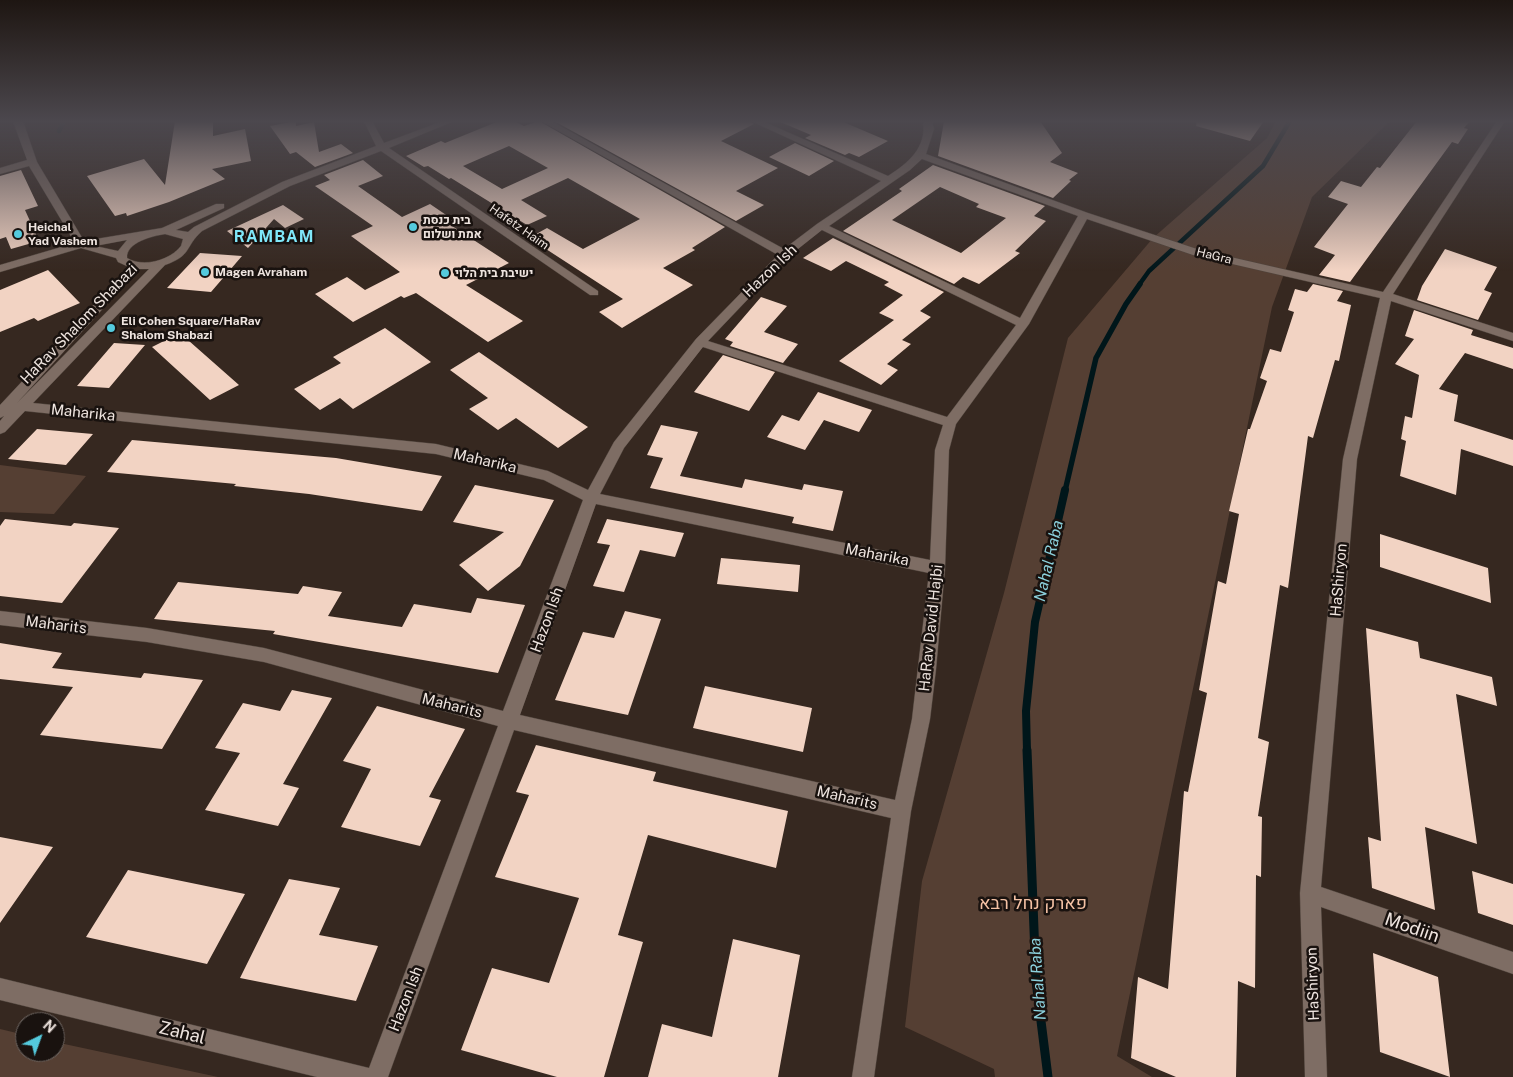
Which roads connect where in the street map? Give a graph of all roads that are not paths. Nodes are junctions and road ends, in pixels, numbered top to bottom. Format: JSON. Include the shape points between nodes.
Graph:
{"nodes":[{"id":1,"x":38,"y":171,"type":"edge"},
{"id":2,"x":319,"y":171,"type":"edge"},
{"id":3,"x":416,"y":171,"type":"edge"},
{"id":4,"x":636,"y":171,"type":"edge"},
{"id":5,"x":868,"y":171,"type":"edge"},
{"id":6,"x":902,"y":171,"type":"edge"},
{"id":7,"x":964,"y":171,"type":"edge"},
{"id":8,"x":1468,"y":171,"type":"edge"},
{"id":9,"x":888,"y":180,"type":"junction"},
{"id":10,"x":286,"y":184,"type":"junction"},
{"id":11,"x":1084,"y":216,"type":"junction"},
{"id":12,"x":821,"y":226,"type":"junction"},
{"id":13,"x":165,"y":231,"type":"junction"},
{"id":14,"x":146,"y":235,"type":"junction"},
{"id":15,"x":188,"y":238,"type":"junction"},
{"id":16,"x":83,"y":245,"type":"junction"},
{"id":17,"x":785,"y":254,"type":"junction"},
{"id":18,"x":121,"y":255,"type":"junction"},
{"id":19,"x":161,"y":263,"type":"junction"},
{"id":20,"x":136,"y":266,"type":"junction"},
{"id":21,"x":0,"y":269,"type":"edge"},
{"id":22,"x":594,"y":293,"type":"dead end"},
{"id":23,"x":1386,"y":296,"type":"junction"},
{"id":24,"x":1023,"y":324,"type":"junction"},
{"id":25,"x":1513,"y":337,"type":"edge"},
{"id":26,"x":700,"y":342,"type":"junction"},
{"id":27,"x":21,"y":406,"type":"junction"},
{"id":28,"x":0,"y":413,"type":"edge"},
{"id":29,"x":950,"y":423,"type":"junction"},
{"id":30,"x":0,"y":429,"type":"edge"},
{"id":31,"x":591,"y":498,"type":"junction"},
{"id":32,"x":937,"y":568,"type":"junction"},
{"id":33,"x":0,"y":618,"type":"edge"},
{"id":34,"x":510,"y":721,"type":"junction"},
{"id":35,"x":902,"y":811,"type":"junction"},
{"id":36,"x":1310,"y":893,"type":"junction"},
{"id":37,"x":1513,"y":963,"type":"edge"},
{"id":38,"x":0,"y":989,"type":"edge"},
{"id":39,"x":363,"y":1077,"type":"edge"},
{"id":40,"x":377,"y":1077,"type":"edge"},
{"id":41,"x":864,"y":1077,"type":"edge"},
{"id":42,"x":1316,"y":1077,"type":"edge"}],
"edges":[{"from":1,"to":16,"type":"street"},
{"from":2,"to":10,"type":"street"},
{"from":3,"to":22,"type":"street","name":"Hafetz Haim"},
{"from":4,"to":17,"type":"street"},
{"from":5,"to":9,"type":"street"},
{"from":6,"to":9,"type":"street","name":"Hazon Ish"},
{"from":7,"to":11,"type":"street","name":"HaGra"},
{"from":8,"to":23,"type":"street","name":"HaShiryon"},
{"from":9,"to":12,"type":"street","name":"Hazon Ish"},
{"from":10,"to":13,"type":"street","via":[[257,191]]},
{"from":10,"to":15,"type":"street","via":[[198,229]]},
{"from":11,"to":23,"type":"street","name":"HaGra","via":[[1197,253]]},
{"from":11,"to":24,"type":"street","name":"HaRav David Hajbi"},
{"from":12,"to":17,"type":"street","name":"Hazon Ish"},
{"from":12,"to":24,"type":"street"},
{"from":13,"to":14,"type":"street"},
{"from":13,"to":15,"type":"street","via":[[184,234]]},
{"from":14,"to":16,"type":"street"},
{"from":14,"to":18,"type":"street","via":[[131,242]]},
{"from":15,"to":19,"type":"street","via":[[188,246],[180,254]]},
{"from":16,"to":18,"type":"street"},
{"from":16,"to":21,"type":"street"},
{"from":17,"to":26,"type":"street","name":"Hazon Ish"},
{"from":18,"to":20,"type":"street","via":[[125,263]]},
{"from":19,"to":20,"type":"street"},
{"from":19,"to":27,"type":"street","name":"HaRav Shalom Shabazi"},
{"from":20,"to":28,"type":"street","name":"HaRav Shalom Shabazi"},
{"from":23,"to":25,"type":"street","name":"HaGra"},
{"from":23,"to":36,"type":"street","name":"HaShiryon","via":[[1350,459]]},
{"from":24,"to":29,"type":"street","name":"HaRav David Hajbi"},
{"from":26,"to":29,"type":"street"},
{"from":26,"to":31,"type":"street","name":"Hazon Ish","via":[[619,445]]},
{"from":27,"to":30,"type":"street","name":"HaRav Shalom Shabazi"},
{"from":27,"to":31,"type":"street","name":"Maharika","via":[[436,450],[548,476]]},
{"from":29,"to":32,"type":"street","name":"HaRav David Hajbi","via":[[942,450]]},
{"from":31,"to":32,"type":"street","name":"Maharika"},
{"from":31,"to":34,"type":"street","name":"Hazon Ish"},
{"from":32,"to":35,"type":"street","name":"HaRav David Hajbi","via":[[922,710]]},
{"from":33,"to":34,"type":"street","name":"Maharits","via":[[147,635],[264,655]]},
{"from":34,"to":35,"type":"street","name":"Maharits"},
{"from":34,"to":40,"type":"street","name":"Hazon Ish"},
{"from":35,"to":41,"type":"street","name":"HaRav David Hajbi"},
{"from":36,"to":37,"type":"street","name":"Modiin"},
{"from":36,"to":42,"type":"street","name":"HaShiryon"},
{"from":38,"to":39,"type":"street","name":"Zahal"}]}
